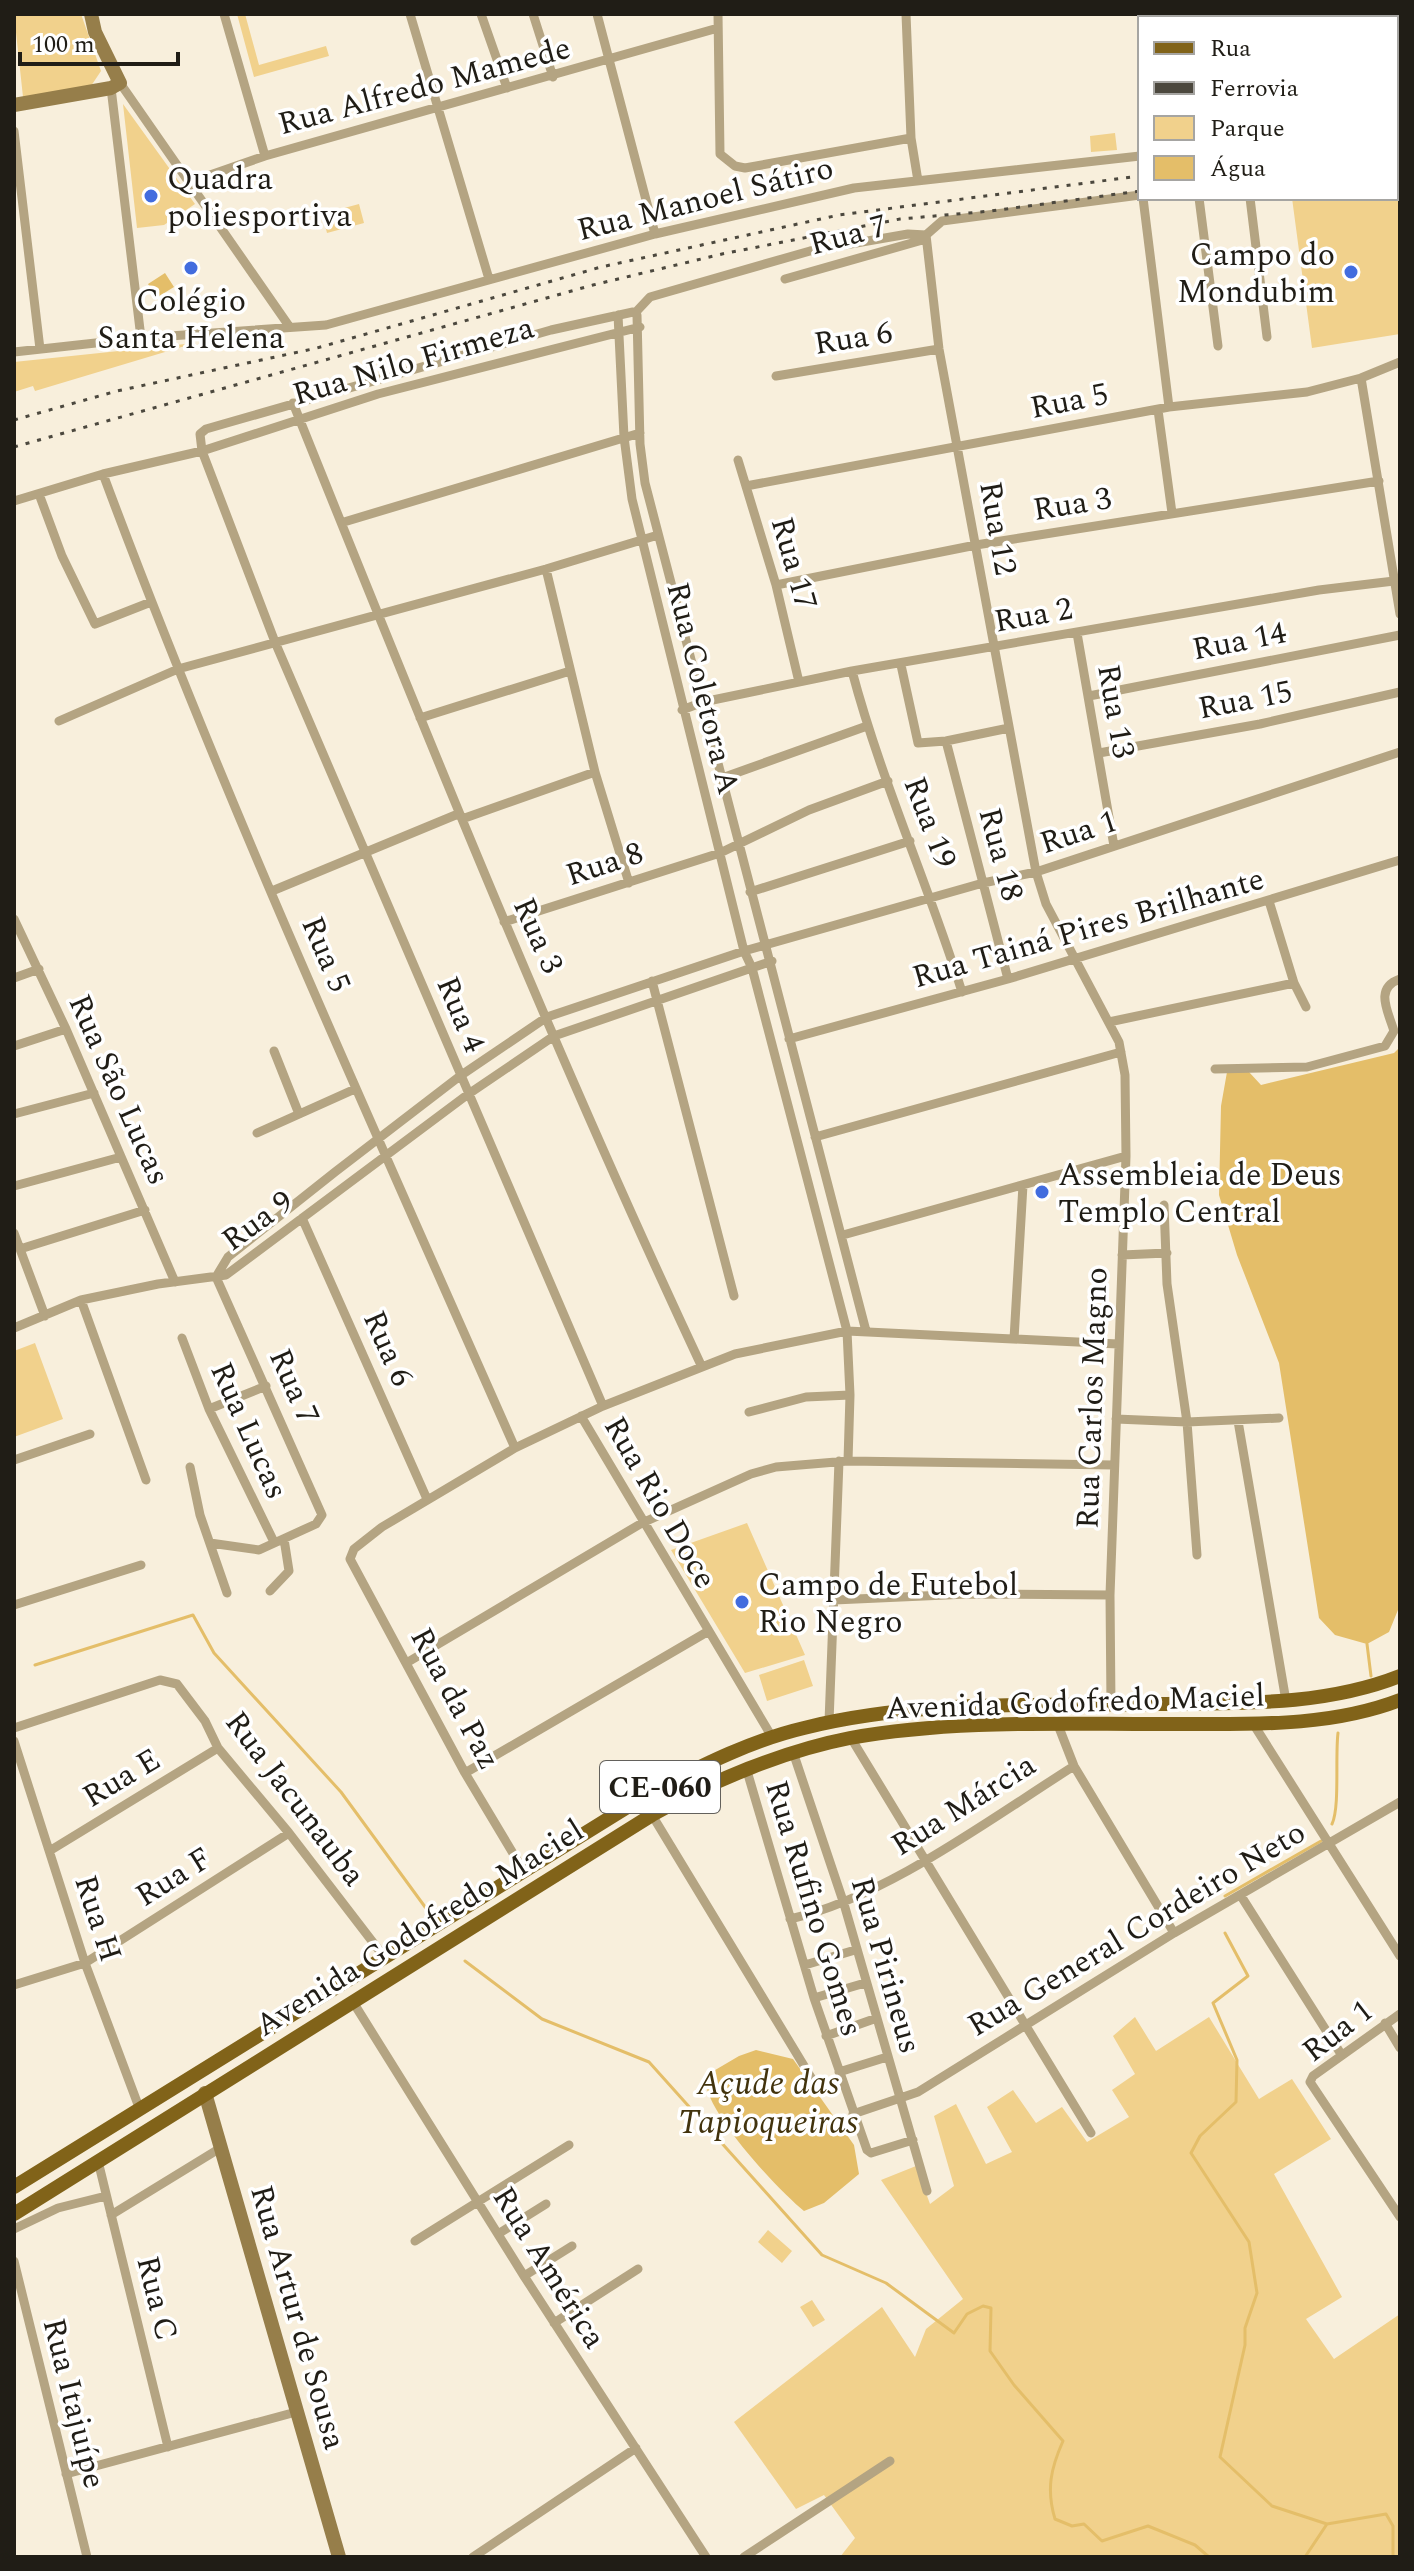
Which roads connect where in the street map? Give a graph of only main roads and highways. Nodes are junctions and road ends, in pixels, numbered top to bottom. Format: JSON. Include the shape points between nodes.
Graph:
{"nodes":[{"id":1,"x":1400,"y":1676,"type":"edge"},
{"id":2,"x":1400,"y":1700,"type":"edge"},
{"id":3,"x":14,"y":2187,"type":"edge"},
{"id":4,"x":14,"y":2214,"type":"edge"}],
"edges":[{"from":1,"to":3,"type":"main road","name":"Avenida Godofredo Maciel","number":"CE-060","via":[[1335,1696],[1286,1701],[997,1705],[829,1722],[772,1737],[658,1788]]},
{"from":2,"to":4,"type":"main road","name":"Avenida Godofredo Maciel","number":"CE-060","via":[[1346,1716],[1254,1725],[971,1726],[851,1738],[747,1771],[652,1815]]}]}
